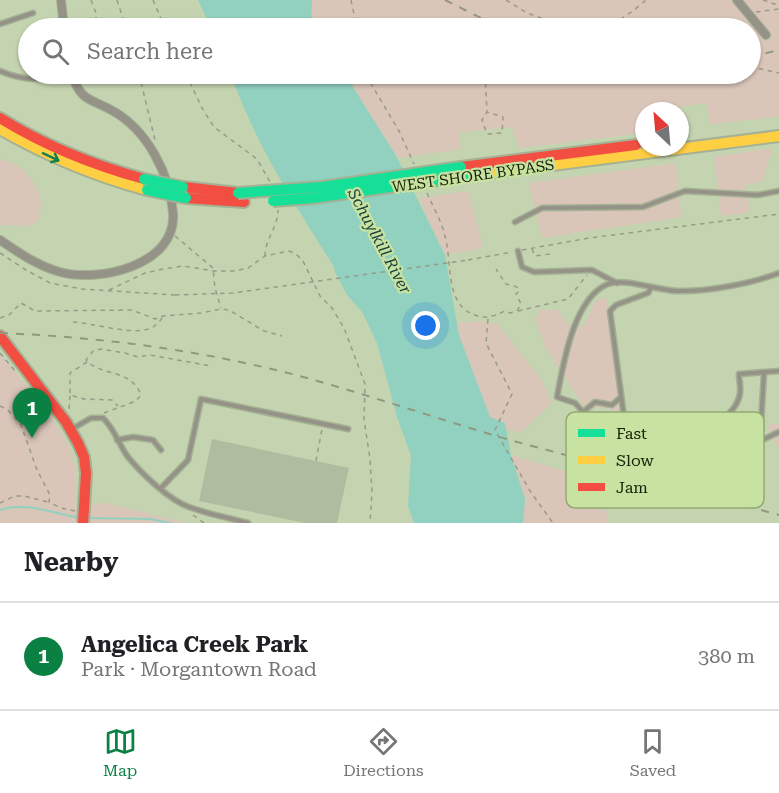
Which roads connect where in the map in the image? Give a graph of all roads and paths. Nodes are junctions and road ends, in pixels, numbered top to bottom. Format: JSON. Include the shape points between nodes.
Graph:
{"nodes":[{"id":1,"x":61,"y":0,"type":"edge"},
{"id":2,"x":91,"y":0,"type":"edge"},
{"id":3,"x":117,"y":0,"type":"edge"},
{"id":4,"x":153,"y":0,"type":"edge"},
{"id":5,"x":351,"y":0,"type":"edge"},
{"id":6,"x":506,"y":0,"type":"edge"},
{"id":7,"x":646,"y":0,"type":"edge"},
{"id":8,"x":737,"y":0,"type":"edge"},
{"id":9,"x":763,"y":0,"type":"edge"},
{"id":10,"x":779,"y":3,"type":"edge"},
{"id":11,"x":779,"y":9,"type":"edge"},
{"id":12,"x":746,"y":12,"type":"junction"},
{"id":13,"x":33,"y":13,"type":"dead end"},
{"id":14,"x":63,"y":18,"type":"edge"},
{"id":15,"x":96,"y":18,"type":"edge"},
{"id":16,"x":123,"y":18,"type":"edge"},
{"id":17,"x":161,"y":18,"type":"edge"},
{"id":18,"x":355,"y":18,"type":"edge"},
{"id":19,"x":541,"y":18,"type":"edge"},
{"id":20,"x":622,"y":18,"type":"edge"},
{"id":21,"x":751,"y":18,"type":"edge"},
{"id":22,"x":0,"y":24,"type":"edge"},
{"id":23,"x":761,"y":29,"type":"edge"},
{"id":24,"x":766,"y":35,"type":"dead end"},
{"id":25,"x":761,"y":69,"type":"edge"},
{"id":26,"x":0,"y":71,"type":"edge"},
{"id":27,"x":779,"y":73,"type":"edge"},
{"id":28,"x":18,"y":76,"type":"edge"},
{"id":29,"x":75,"y":84,"type":"edge"},
{"id":30,"x":142,"y":84,"type":"edge"},
{"id":31,"x":191,"y":84,"type":"edge"},
{"id":32,"x":371,"y":84,"type":"edge"},
{"id":33,"x":486,"y":84,"type":"edge"},
{"id":34,"x":487,"y":112,"type":"junction"},
{"id":35,"x":0,"y":118,"type":"edge"},
{"id":36,"x":779,"y":127,"type":"edge"},
{"id":37,"x":0,"y":129,"type":"edge"},
{"id":38,"x":779,"y":136,"type":"edge"},
{"id":39,"x":689,"y":139,"type":"edge"},
{"id":40,"x":635,"y":145,"type":"edge"},
{"id":41,"x":150,"y":146,"type":"junction"},
{"id":42,"x":464,"y":171,"type":"junction"},
{"id":43,"x":418,"y":173,"type":"dead end"},
{"id":44,"x":146,"y":185,"type":"junction"},
{"id":45,"x":272,"y":186,"type":"dead end"},
{"id":46,"x":779,"y":191,"type":"edge"},
{"id":47,"x":427,"y":194,"type":"dead end"},
{"id":48,"x":277,"y":207,"type":"dead end"},
{"id":49,"x":779,"y":214,"type":"edge"},
{"id":50,"x":515,"y":222,"type":"dead end"},
{"id":51,"x":169,"y":233,"type":"junction"},
{"id":52,"x":0,"y":240,"type":"edge"},
{"id":53,"x":532,"y":248,"type":"junction"},
{"id":54,"x":518,"y":251,"type":"junction"},
{"id":55,"x":0,"y":253,"type":"edge"},
{"id":56,"x":550,"y":254,"type":"dead end"},
{"id":57,"x":265,"y":256,"type":"junction"},
{"id":58,"x":495,"y":269,"type":"dead end"},
{"id":59,"x":592,"y":270,"type":"junction"},
{"id":60,"x":214,"y":271,"type":"junction"},
{"id":61,"x":779,"y":273,"type":"edge"},
{"id":62,"x":618,"y":283,"type":"junction"},
{"id":63,"x":651,"y":288,"type":"junction"},
{"id":64,"x":108,"y":290,"type":"junction"},
{"id":65,"x":221,"y":309,"type":"junction"},
{"id":66,"x":517,"y":311,"type":"junction"},
{"id":67,"x":163,"y":316,"type":"junction"},
{"id":68,"x":0,"y":318,"type":"edge"},
{"id":69,"x":488,"y":318,"type":"junction"},
{"id":70,"x":73,"y":321,"type":"dead end"},
{"id":71,"x":0,"y":336,"type":"edge"},
{"id":72,"x":282,"y":336,"type":"dead end"},
{"id":73,"x":88,"y":362,"type":"junction"},
{"id":74,"x":211,"y":366,"type":"dead end"},
{"id":75,"x":779,"y":371,"type":"edge"},
{"id":76,"x":764,"y":373,"type":"junction"},
{"id":77,"x":70,"y":395,"type":"junction"},
{"id":78,"x":621,"y":396,"type":"junction"},
{"id":79,"x":0,"y":406,"type":"edge"},
{"id":80,"x":118,"y":406,"type":"junction"},
{"id":81,"x":623,"y":412,"type":"edge"},
{"id":82,"x":730,"y":412,"type":"edge"},
{"id":83,"x":762,"y":412,"type":"edge"},
{"id":84,"x":95,"y":417,"type":"junction"},
{"id":85,"x":64,"y":420,"type":"junction"},
{"id":86,"x":322,"y":428,"type":"dead end"},
{"id":87,"x":348,"y":429,"type":"dead end"},
{"id":88,"x":71,"y":430,"type":"junction"},
{"id":89,"x":779,"y":432,"type":"edge"},
{"id":90,"x":764,"y":439,"type":"edge"},
{"id":91,"x":117,"y":440,"type":"junction"},
{"id":92,"x":161,"y":450,"type":"dead end"},
{"id":93,"x":316,"y":461,"type":"dead end"},
{"id":94,"x":161,"y":488,"type":"junction"},
{"id":95,"x":48,"y":502,"type":"junction"},
{"id":96,"x":0,"y":503,"type":"edge"},
{"id":97,"x":81,"y":509,"type":"junction"},
{"id":98,"x":83,"y":523,"type":"edge"},
{"id":99,"x":248,"y":523,"type":"edge"},
{"id":100,"x":370,"y":523,"type":"edge"},
{"id":101,"x":552,"y":523,"type":"edge"}],
"edges":[{"from":1,"to":14,"type":"street"},
{"from":2,"to":15,"type":"path"},
{"from":3,"to":16,"type":"path"},
{"from":4,"to":17,"type":"path"},
{"from":5,"to":18,"type":"path"},
{"from":6,"to":19,"type":"path"},
{"from":7,"to":20,"type":"path"},
{"from":8,"to":12,"type":"street"},
{"from":9,"to":10,"type":"path"},
{"from":11,"to":12,"type":"path"},
{"from":12,"to":21,"type":"street"},
{"from":13,"to":22,"type":"lane"},
{"from":23,"to":24,"type":"street"},
{"from":25,"to":27,"type":"path"},
{"from":26,"to":28,"type":"lane"},
{"from":29,"to":41,"type":"street","via":[[84,97],[124,119]]},
{"from":30,"to":41,"type":"path","via":[[156,142]]},
{"from":31,"to":45,"type":"path","via":[[214,127],[256,159]]},
{"from":32,"to":43,"type":"path"},
{"from":33,"to":34,"type":"path"},
{"from":34,"to":34,"type":"path","via":[[482,120],[487,134],[502,133],[503,117]]},
{"from":35,"to":44,"type":"main road","name":"WEST SHORE BYPASS","via":[[36,139]]},
{"from":36,"to":39,"type":"main road"},
{"from":37,"to":44,"type":"main road","name":"WEST SHORE BYPASS","one_way":true,"via":[[72,167]]},
{"from":38,"to":42,"type":"main road","name":"WEST SHORE BYPASS"},
{"from":40,"to":42,"type":"main road","name":"WEST SHORE BYPASS"},
{"from":41,"to":51,"type":"street","via":[[162,166],[171,203]]},
{"from":42,"to":44,"type":"main road","name":"WEST SHORE BYPASS","bridge":true,"via":[[241,197]]},
{"from":46,"to":50,"type":"lane","via":[[758,195],[686,191],[644,207],[542,208]]},
{"from":47,"to":69,"type":"path","via":[[445,235],[454,295],[465,310]]},
{"from":48,"to":57,"type":"path","via":[[278,217]]},
{"from":49,"to":53,"type":"path"},
{"from":51,"to":52,"type":"street","via":[[158,252],[141,263],[111,273],[81,275],[61,273],[39,264]]},
{"from":51,"to":60,"type":"path","via":[[182,240]]},
{"from":53,"to":54,"type":"path"},
{"from":53,"to":56,"type":"path","via":[[535,256]]},
{"from":54,"to":59,"type":"lane","via":[[522,267],[534,272]]},
{"from":54,"to":64,"type":"path","bridge":true,"via":[[204,296]]},
{"from":55,"to":64,"type":"path","via":[[50,283],[82,290]]},
{"from":57,"to":60,"type":"path","via":[[248,268]]},
{"from":57,"to":100,"type":"path","via":[[296,254],[348,337],[366,391]]},
{"from":58,"to":66,"type":"path","via":[[506,285],[517,287],[521,304]]},
{"from":59,"to":62,"type":"lane"},
{"from":59,"to":66,"type":"path","via":[[568,299]]},
{"from":60,"to":64,"type":"path","via":[[194,267],[163,269]]},
{"from":60,"to":65,"type":"path"},
{"from":61,"to":63,"type":"lane","via":[[723,286],[679,291]]},
{"from":62,"to":63,"type":"lane"},
{"from":62,"to":78,"type":"lane","via":[[598,290],[577,320],[567,344],[558,397],[575,403],[583,412],[595,402],[612,405]]},
{"from":63,"to":78,"type":"lane","via":[[610,311]]},
{"from":65,"to":67,"type":"path"},
{"from":65,"to":72,"type":"path"},
{"from":66,"to":69,"type":"path"},
{"from":67,"to":68,"type":"path","via":[[155,319],[132,310],[35,312],[21,303]]},
{"from":67,"to":70,"type":"path","via":[[158,324],[142,330]]},
{"from":69,"to":101,"type":"path","via":[[486,343],[512,394],[495,430]]},
{"from":71,"to":85,"type":"main road"},
{"from":73,"to":74,"type":"path","via":[[93,351],[101,350]]},
{"from":73,"to":77,"type":"path","via":[[70,374]]},
{"from":73,"to":80,"type":"path","via":[[120,374],[138,386],[141,395],[136,401]]},
{"from":75,"to":76,"type":"lane"},
{"from":76,"to":82,"type":"lane","via":[[739,374],[741,394]]},
{"from":76,"to":83,"type":"lane"},
{"from":77,"to":80,"type":"path","via":[[112,400]]},
{"from":77,"to":85,"type":"path"},
{"from":78,"to":81,"type":"lane"},
{"from":79,"to":95,"type":"path","via":[[21,425],[50,495]]},
{"from":80,"to":84,"type":"path"},
{"from":84,"to":88,"type":"lane"},
{"from":84,"to":91,"type":"lane","via":[[106,420]]},
{"from":85,"to":88,"type":"main road"},
{"from":86,"to":93,"type":"path"},
{"from":87,"to":94,"type":"lane","via":[[201,399],[188,460]]},
{"from":88,"to":97,"type":"main road","via":[[82,450],[87,480]]},
{"from":89,"to":90,"type":"lane"},
{"from":91,"to":92,"type":"lane","via":[[133,436],[153,440]]},
{"from":91,"to":94,"type":"lane","via":[[137,468]]},
{"from":94,"to":99,"type":"lane","via":[[188,507]]},
{"from":95,"to":96,"type":"path","via":[[15,496]]},
{"from":95,"to":97,"type":"path","via":[[61,508]]},
{"from":97,"to":98,"type":"main road","bridge":true}]}
